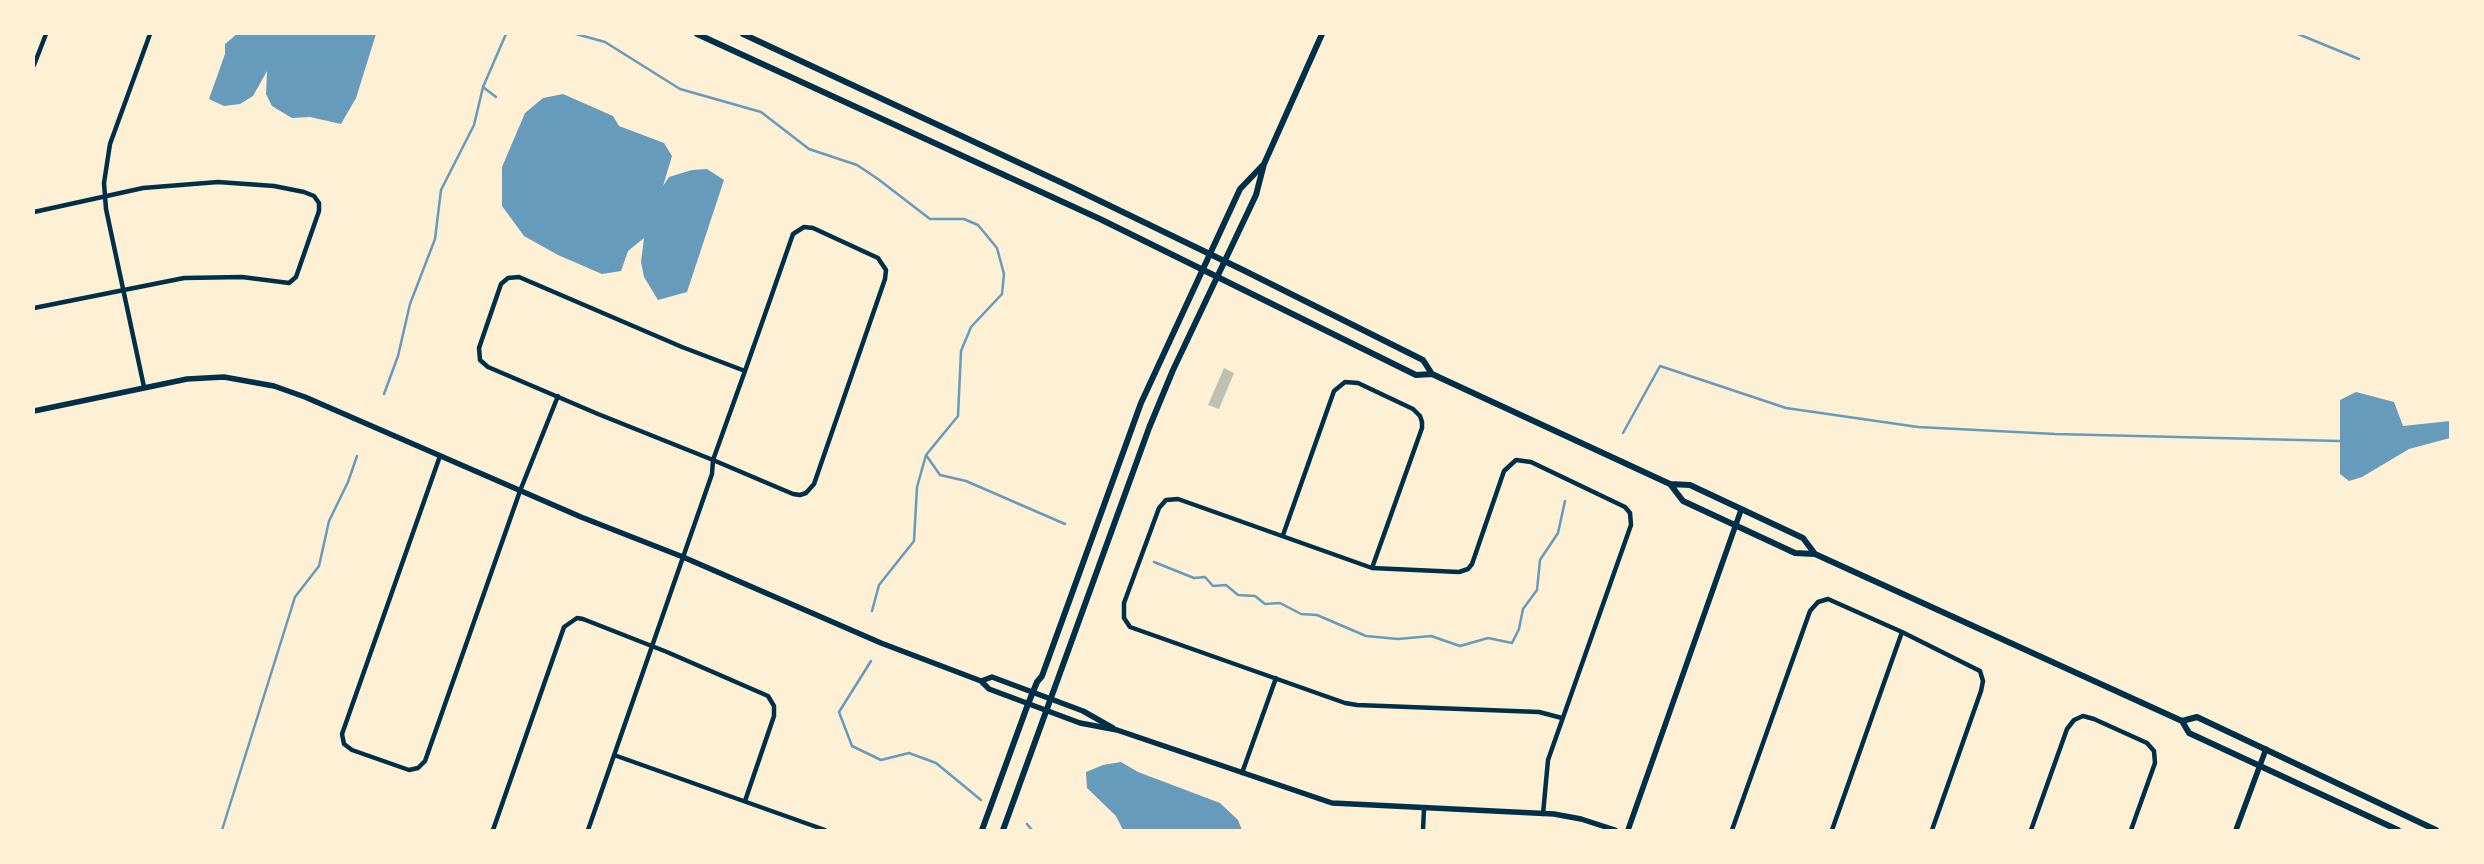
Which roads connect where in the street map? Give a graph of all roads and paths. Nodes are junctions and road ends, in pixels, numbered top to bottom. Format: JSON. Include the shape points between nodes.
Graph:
{"nodes":[{"id":1,"x":46,"y":34,"type":"edge"},
{"id":2,"x":150,"y":34,"type":"edge"},
{"id":3,"x":697,"y":34,"type":"edge"},
{"id":4,"x":742,"y":34,"type":"edge"},
{"id":5,"x":1322,"y":34,"type":"edge"},
{"id":6,"x":34,"y":66,"type":"edge"},
{"id":7,"x":1264,"y":164,"type":"junction"},
{"id":8,"x":105,"y":196,"type":"junction"},
{"id":9,"x":34,"y":212,"type":"edge"},
{"id":10,"x":1209,"y":254,"type":"junction"},
{"id":11,"x":1224,"y":261,"type":"junction"},
{"id":12,"x":1202,"y":268,"type":"junction"},
{"id":13,"x":1217,"y":276,"type":"junction"},
{"id":14,"x":123,"y":288,"type":"junction"},
{"id":15,"x":34,"y":308,"type":"edge"},
{"id":16,"x":745,"y":371,"type":"junction"},
{"id":17,"x":1432,"y":374,"type":"junction"},
{"id":18,"x":144,"y":387,"type":"junction"},
{"id":19,"x":558,"y":396,"type":"junction"},
{"id":20,"x":34,"y":411,"type":"edge"},
{"id":21,"x":440,"y":456,"type":"junction"},
{"id":22,"x":714,"y":460,"type":"junction"},
{"id":23,"x":1670,"y":484,"type":"junction"},
{"id":24,"x":520,"y":490,"type":"junction"},
{"id":25,"x":1741,"y":510,"type":"junction"},
{"id":26,"x":1736,"y":524,"type":"junction"},
{"id":27,"x":1283,"y":535,"type":"junction"},
{"id":28,"x":1815,"y":554,"type":"junction"},
{"id":29,"x":683,"y":557,"type":"junction"},
{"id":30,"x":1372,"y":568,"type":"junction"},
{"id":31,"x":1902,"y":632,"type":"junction"},
{"id":32,"x":652,"y":646,"type":"junction"},
{"id":33,"x":1276,"y":678,"type":"junction"},
{"id":34,"x":982,"y":681,"type":"junction"},
{"id":35,"x":1033,"y":692,"type":"junction"},
{"id":36,"x":1050,"y":699,"type":"junction"},
{"id":37,"x":1028,"y":704,"type":"junction"},
{"id":38,"x":1046,"y":710,"type":"junction"},
{"id":39,"x":1562,"y":718,"type":"junction"},
{"id":40,"x":2182,"y":721,"type":"junction"},
{"id":41,"x":1117,"y":730,"type":"junction"},
{"id":42,"x":2266,"y":749,"type":"junction"},
{"id":43,"x":614,"y":755,"type":"junction"},
{"id":44,"x":2260,"y":766,"type":"junction"},
{"id":45,"x":1242,"y":773,"type":"junction"},
{"id":46,"x":745,"y":801,"type":"junction"},
{"id":47,"x":1424,"y":809,"type":"junction"},
{"id":48,"x":1543,"y":814,"type":"junction"},
{"id":49,"x":493,"y":830,"type":"edge"},
{"id":50,"x":588,"y":830,"type":"edge"},
{"id":51,"x":826,"y":830,"type":"edge"},
{"id":52,"x":982,"y":830,"type":"edge"},
{"id":53,"x":1003,"y":830,"type":"edge"},
{"id":54,"x":1423,"y":830,"type":"edge"},
{"id":55,"x":1615,"y":830,"type":"edge"},
{"id":56,"x":1628,"y":830,"type":"edge"},
{"id":57,"x":1732,"y":830,"type":"edge"},
{"id":58,"x":1832,"y":830,"type":"edge"},
{"id":59,"x":1932,"y":830,"type":"edge"},
{"id":60,"x":2031,"y":830,"type":"edge"},
{"id":61,"x":2131,"y":830,"type":"edge"},
{"id":62,"x":2236,"y":830,"type":"edge"},
{"id":63,"x":2398,"y":830,"type":"edge"},
{"id":64,"x":2436,"y":830,"type":"edge"}],
"edges":[{"from":1,"to":6,"type":"street"},
{"from":2,"to":8,"type":"street","via":[[110,144]]},
{"from":3,"to":12,"type":"main road"},
{"from":4,"to":10,"type":"main road"},
{"from":5,"to":7,"type":"main road"},
{"from":7,"to":10,"type":"main road","via":[[1240,189]]},
{"from":7,"to":11,"type":"main road","via":[[1256,195]]},
{"from":8,"to":9,"type":"street"},
{"from":8,"to":14,"type":"street"},
{"from":8,"to":14,"type":"street","via":[[154,186],[218,182],[304,192],[314,196],[319,203],[296,277],[289,283],[207,276]]},
{"from":10,"to":11,"type":"main road"},
{"from":10,"to":12,"type":"main road"},
{"from":11,"to":13,"type":"main road"},
{"from":11,"to":17,"type":"main road","via":[[1424,360]]},
{"from":12,"to":13,"type":"main road"},
{"from":12,"to":35,"type":"main road","via":[[1141,403],[1042,676]]},
{"from":13,"to":17,"type":"main road","via":[[1416,375]]},
{"from":13,"to":36,"type":"main road","via":[[1149,428]]},
{"from":14,"to":15,"type":"street"},
{"from":14,"to":18,"type":"street"},
{"from":16,"to":19,"type":"street","via":[[519,277],[508,278],[501,284],[478,356],[488,367]]},
{"from":16,"to":22,"type":"street"},
{"from":16,"to":22,"type":"street","via":[[796,230],[813,228],[881,261],[886,270],[885,279],[811,489],[800,495],[793,494]]},
{"from":17,"to":23,"type":"main road"},
{"from":18,"to":20,"type":"street"},
{"from":18,"to":21,"type":"street","via":[[207,377],[266,384],[305,397]]},
{"from":19,"to":22,"type":"street"},
{"from":19,"to":24,"type":"street"},
{"from":21,"to":24,"type":"street"},
{"from":21,"to":24,"type":"street","via":[[343,731],[343,741],[352,750],[409,770],[422,765]]},
{"from":22,"to":29,"type":"street"},
{"from":23,"to":25,"type":"main road","via":[[1690,485]]},
{"from":23,"to":26,"type":"main road","via":[[1683,501]]},
{"from":24,"to":29,"type":"street","via":[[581,518]]},
{"from":25,"to":26,"type":"street"},
{"from":25,"to":28,"type":"main road","via":[[1803,538]]},
{"from":26,"to":28,"type":"main road","via":[[1795,553]]},
{"from":26,"to":56,"type":"street"},
{"from":27,"to":30,"type":"street"},
{"from":27,"to":30,"type":"street","via":[[1334,391],[1345,382],[1358,383],[1413,409],[1422,422]]},
{"from":27,"to":33,"type":"street","via":[[1178,499],[1166,500],[1159,508],[1122,612],[1130,626]]},
{"from":28,"to":40,"type":"main road"},
{"from":29,"to":32,"type":"street"},
{"from":29,"to":34,"type":"street","via":[[881,643]]},
{"from":30,"to":39,"type":"street","via":[[1459,572],[1468,569],[1504,471],[1516,460],[1531,462],[1625,507],[1630,513],[1631,525]]},
{"from":31,"to":57,"type":"street","via":[[1832,600],[1824,600],[1812,608]]},
{"from":31,"to":58,"type":"street"},
{"from":31,"to":59,"type":"street","via":[[1977,668],[1984,681]]},
{"from":32,"to":43,"type":"street"},
{"from":32,"to":46,"type":"street","via":[[768,696],[772,701],[774,716]]},
{"from":32,"to":49,"type":"street","via":[[583,619],[572,620],[564,627]]},
{"from":33,"to":39,"type":"street","via":[[1357,706],[1539,712]]},
{"from":33,"to":45,"type":"street"},
{"from":34,"to":35,"type":"street","via":[[992,677]]},
{"from":34,"to":37,"type":"street","via":[[989,689]]},
{"from":35,"to":36,"type":"street"},
{"from":35,"to":37,"type":"main road"},
{"from":36,"to":38,"type":"main road"},
{"from":36,"to":41,"type":"street","via":[[1084,711]]},
{"from":37,"to":38,"type":"street"},
{"from":37,"to":52,"type":"main road"},
{"from":38,"to":41,"type":"street","via":[[1080,723]]},
{"from":38,"to":53,"type":"main road"},
{"from":39,"to":48,"type":"street","via":[[1545,769]]},
{"from":40,"to":42,"type":"main road","via":[[2197,717]]},
{"from":40,"to":44,"type":"main road","via":[[2189,733]]},
{"from":41,"to":45,"type":"street"},
{"from":42,"to":44,"type":"street"},
{"from":42,"to":64,"type":"main road"},
{"from":43,"to":46,"type":"street"},
{"from":43,"to":50,"type":"street"},
{"from":44,"to":62,"type":"street"},
{"from":44,"to":63,"type":"main road"},
{"from":45,"to":47,"type":"street","via":[[1332,803]]},
{"from":46,"to":51,"type":"street"},
{"from":47,"to":48,"type":"street"},
{"from":47,"to":54,"type":"street"},
{"from":48,"to":55,"type":"street","via":[[1581,819]]},
{"from":60,"to":61,"type":"street","via":[[2067,729],[2074,720],[2083,716],[2147,743],[2154,751],[2155,763]]}]}
